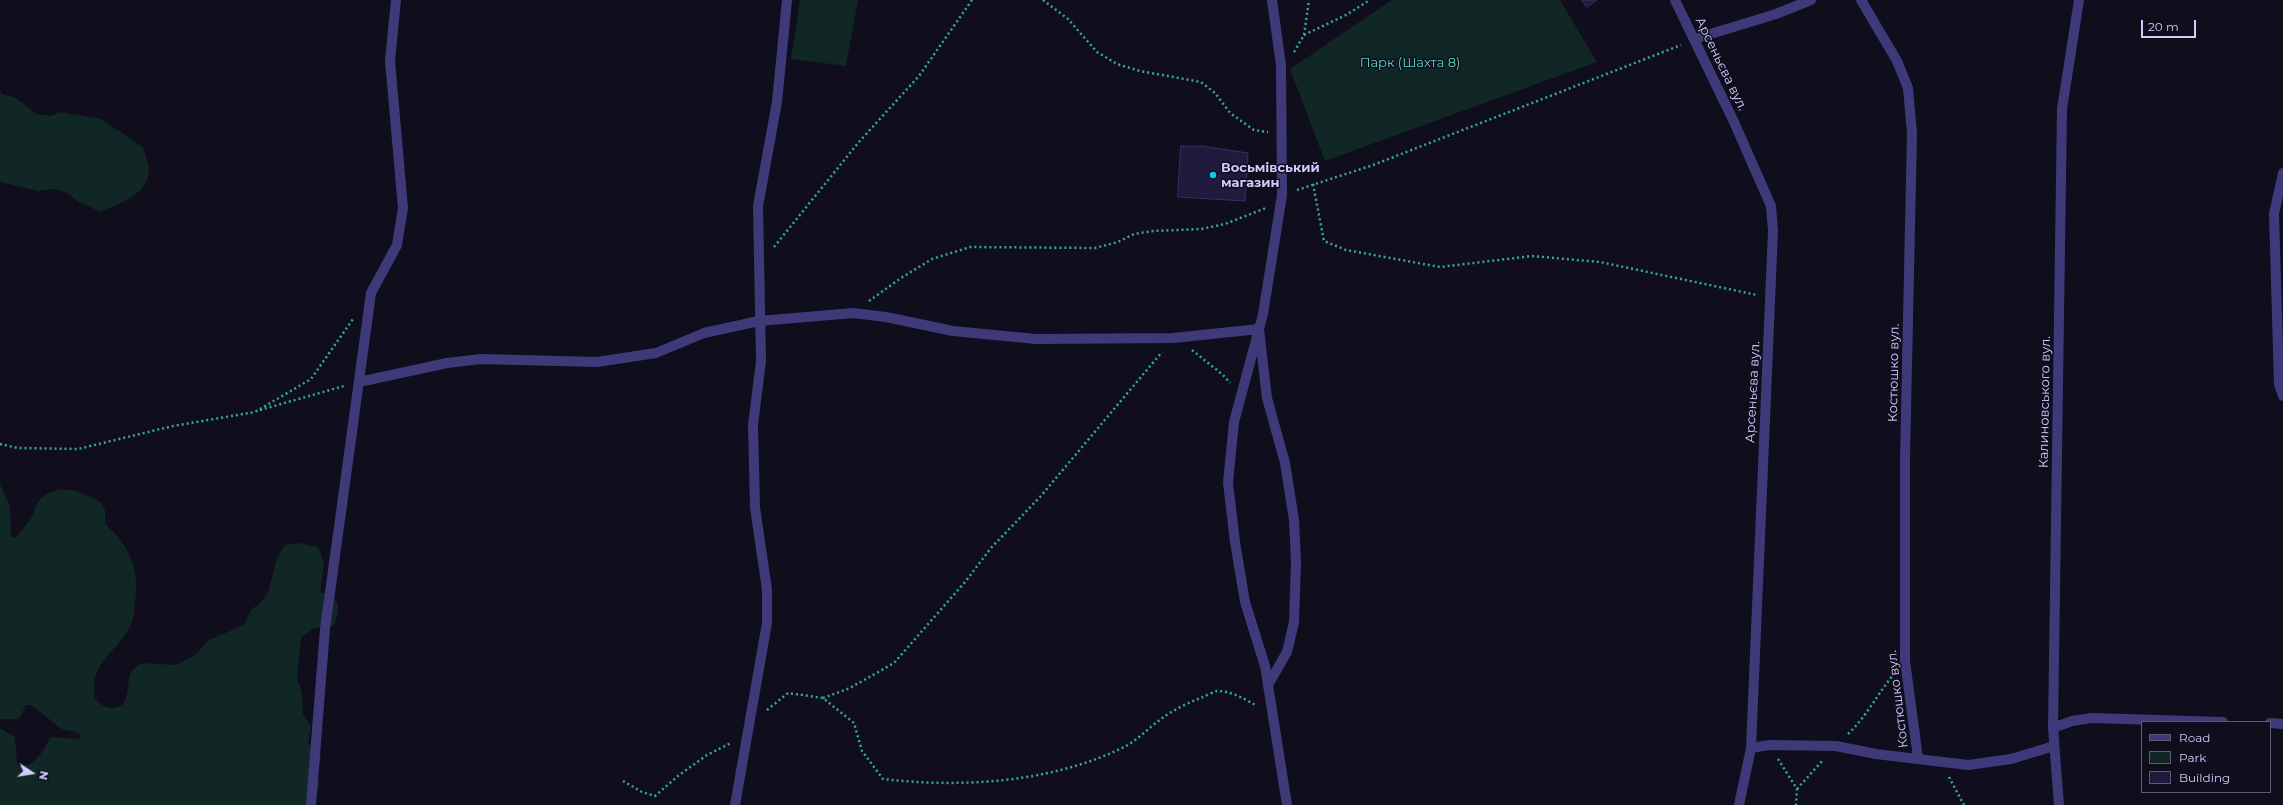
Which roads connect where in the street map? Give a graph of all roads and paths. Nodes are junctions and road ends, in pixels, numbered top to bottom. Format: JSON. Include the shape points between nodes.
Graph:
{"nodes":[{"id":1,"x":396,"y":0,"type":"edge"},
{"id":2,"x":787,"y":0,"type":"edge"},
{"id":3,"x":972,"y":0,"type":"edge"},
{"id":4,"x":1043,"y":0,"type":"edge"},
{"id":5,"x":1272,"y":0,"type":"edge"},
{"id":6,"x":1309,"y":0,"type":"edge"},
{"id":7,"x":1370,"y":0,"type":"edge"},
{"id":8,"x":1675,"y":0,"type":"edge"},
{"id":9,"x":1811,"y":0,"type":"edge"},
{"id":10,"x":1861,"y":0,"type":"edge"},
{"id":11,"x":2079,"y":0,"type":"edge"},
{"id":12,"x":1304,"y":35,"type":"junction"},
{"id":13,"x":1694,"y":39,"type":"junction"},
{"id":14,"x":1281,"y":65,"type":"junction"},
{"id":15,"x":1282,"y":135,"type":"junction"},
{"id":16,"x":2283,"y":174,"type":"edge"},
{"id":17,"x":1313,"y":184,"type":"junction"},
{"id":18,"x":1281,"y":199,"type":"junction"},
{"id":19,"x":759,"y":266,"type":"junction"},
{"id":20,"x":1771,"y":298,"type":"junction"},
{"id":21,"x":852,"y":313,"type":"junction"},
{"id":22,"x":354,"y":317,"type":"dead end"},
{"id":23,"x":759,"y":320,"type":"junction"},
{"id":24,"x":1259,"y":329,"type":"junction"},
{"id":25,"x":1173,"y":338,"type":"junction"},
{"id":26,"x":360,"y":382,"type":"junction"},
{"id":27,"x":1241,"y":396,"type":"junction"},
{"id":28,"x":2283,"y":396,"type":"edge"},
{"id":29,"x":255,"y":412,"type":"junction"},
{"id":30,"x":0,"y":444,"type":"edge"},
{"id":31,"x":1905,"y":661,"type":"junction"},
{"id":32,"x":1268,"y":685,"type":"junction"},
{"id":33,"x":822,"y":698,"type":"junction"},
{"id":34,"x":766,"y":711,"type":"dead end"},
{"id":35,"x":1273,"y":714,"type":"junction"},
{"id":36,"x":2190,"y":721,"type":"edge"},
{"id":37,"x":2271,"y":723,"type":"edge"},
{"id":38,"x":2283,"y":724,"type":"edge"},
{"id":39,"x":2053,"y":728,"type":"junction"},
{"id":40,"x":748,"y":733,"type":"junction"},
{"id":41,"x":1769,"y":745,"type":"junction"},
{"id":42,"x":1836,"y":746,"type":"junction"},
{"id":43,"x":2054,"y":746,"type":"junction"},
{"id":44,"x":1751,"y":748,"type":"junction"},
{"id":45,"x":1918,"y":758,"type":"junction"},
{"id":46,"x":1942,"y":762,"type":"junction"},
{"id":47,"x":623,"y":781,"type":"dead end"},
{"id":48,"x":1797,"y":789,"type":"junction"},
{"id":49,"x":311,"y":805,"type":"edge"},
{"id":50,"x":735,"y":805,"type":"edge"},
{"id":51,"x":1287,"y":805,"type":"edge"},
{"id":52,"x":1739,"y":805,"type":"edge"},
{"id":53,"x":1796,"y":805,"type":"edge"},
{"id":54,"x":1964,"y":805,"type":"edge"},
{"id":55,"x":2059,"y":805,"type":"edge"}],
"edges":[{"from":1,"to":26,"type":"street","via":[[390,61],[403,208],[398,246],[371,293]]},
{"from":2,"to":19,"type":"street","via":[[777,102],[758,206]]},
{"from":3,"to":19,"type":"path","via":[[919,76],[858,143]]},
{"from":4,"to":15,"type":"path","via":[[1068,19],[1097,52],[1117,64],[1140,71],[1201,82],[1230,113],[1254,130]]},
{"from":5,"to":14,"type":"street"},
{"from":6,"to":12,"type":"path"},
{"from":7,"to":12,"type":"path","via":[[1346,15]]},
{"from":8,"to":13,"type":"street","name":"Арсеньєва вул."},
{"from":9,"to":13,"type":"street"},
{"from":10,"to":31,"type":"street","name":"Костюшко вул.","via":[[1898,61],[1908,88],[1912,133]]},
{"from":11,"to":39,"type":"street","name":"Калиновського вул.","via":[[2062,109]]},
{"from":12,"to":14,"type":"path"},
{"from":13,"to":17,"type":"path","via":[[1373,164]]},
{"from":13,"to":20,"type":"street","name":"Арсеньєва вул.","via":[[1771,206]]},
{"from":14,"to":15,"type":"street"},
{"from":15,"to":18,"type":"street"},
{"from":16,"to":28,"type":"street","via":[[2274,214],[2279,384]]},
{"from":17,"to":18,"type":"path"},
{"from":17,"to":20,"type":"path","via":[[1324,241],[1346,250],[1440,267],[1532,256],[1600,262]]},
{"from":18,"to":21,"type":"path","via":[[1225,224],[1201,230],[1134,234],[1118,242],[1095,248],[970,247],[932,259],[900,278]]},
{"from":18,"to":24,"type":"street"},
{"from":19,"to":23,"type":"street"},
{"from":20,"to":44,"type":"street","name":"Арсеньєва вул."},
{"from":21,"to":23,"type":"street"},
{"from":21,"to":25,"type":"street","via":[[886,317],[952,331],[1036,339]]},
{"from":22,"to":29,"type":"path","via":[[311,379]]},
{"from":23,"to":26,"type":"street","via":[[704,333],[656,353],[597,362],[481,359],[446,363]]},
{"from":23,"to":40,"type":"street","via":[[761,361],[753,425],[755,507],[767,590],[767,623]]},
{"from":24,"to":25,"type":"street"},
{"from":24,"to":27,"type":"street"},
{"from":24,"to":32,"type":"street","via":[[1267,398],[1285,462],[1294,520],[1296,562],[1294,622],[1287,652]]},
{"from":25,"to":27,"type":"path","via":[[1224,375]]},
{"from":25,"to":33,"type":"path","via":[[1040,497],[991,548],[965,582],[894,663],[850,688]]},
{"from":26,"to":29,"type":"path"},
{"from":26,"to":49,"type":"street","via":[[325,629]]},
{"from":27,"to":32,"type":"street","via":[[1234,422],[1228,483],[1245,602],[1265,666]]},
{"from":29,"to":30,"type":"path","via":[[173,426],[78,449],[18,448]]},
{"from":31,"to":42,"type":"path","via":[[1875,696],[1861,722]]},
{"from":31,"to":45,"type":"street","name":"Костюшко вул."},
{"from":32,"to":35,"type":"street"},
{"from":33,"to":34,"type":"path","via":[[788,692]]},
{"from":33,"to":35,"type":"path","via":[[854,723],[862,751],[883,779],[913,782],[991,781],[1039,775],[1083,764],[1125,746],[1162,718],[1216,691],[1236,695]]},
{"from":35,"to":51,"type":"street"},
{"from":36,"to":39,"type":"street","via":[[2092,718],[2072,721]]},
{"from":37,"to":38,"type":"street"},
{"from":39,"to":43,"type":"street","name":"Калиновського вул."},
{"from":40,"to":47,"type":"path","via":[[707,755],[655,796]]},
{"from":40,"to":50,"type":"street"},
{"from":41,"to":42,"type":"street"},
{"from":41,"to":44,"type":"street"},
{"from":41,"to":48,"type":"path"},
{"from":42,"to":45,"type":"street","via":[[1876,754]]},
{"from":42,"to":48,"type":"path"},
{"from":43,"to":46,"type":"street","via":[[2011,759],[1968,765]]},
{"from":43,"to":55,"type":"street","name":"Калиновського вул.","via":[[2059,780]]},
{"from":44,"to":52,"type":"street","name":"Арсеньєва вул."},
{"from":45,"to":46,"type":"street"},
{"from":46,"to":54,"type":"path"},
{"from":48,"to":53,"type":"path"}]}
